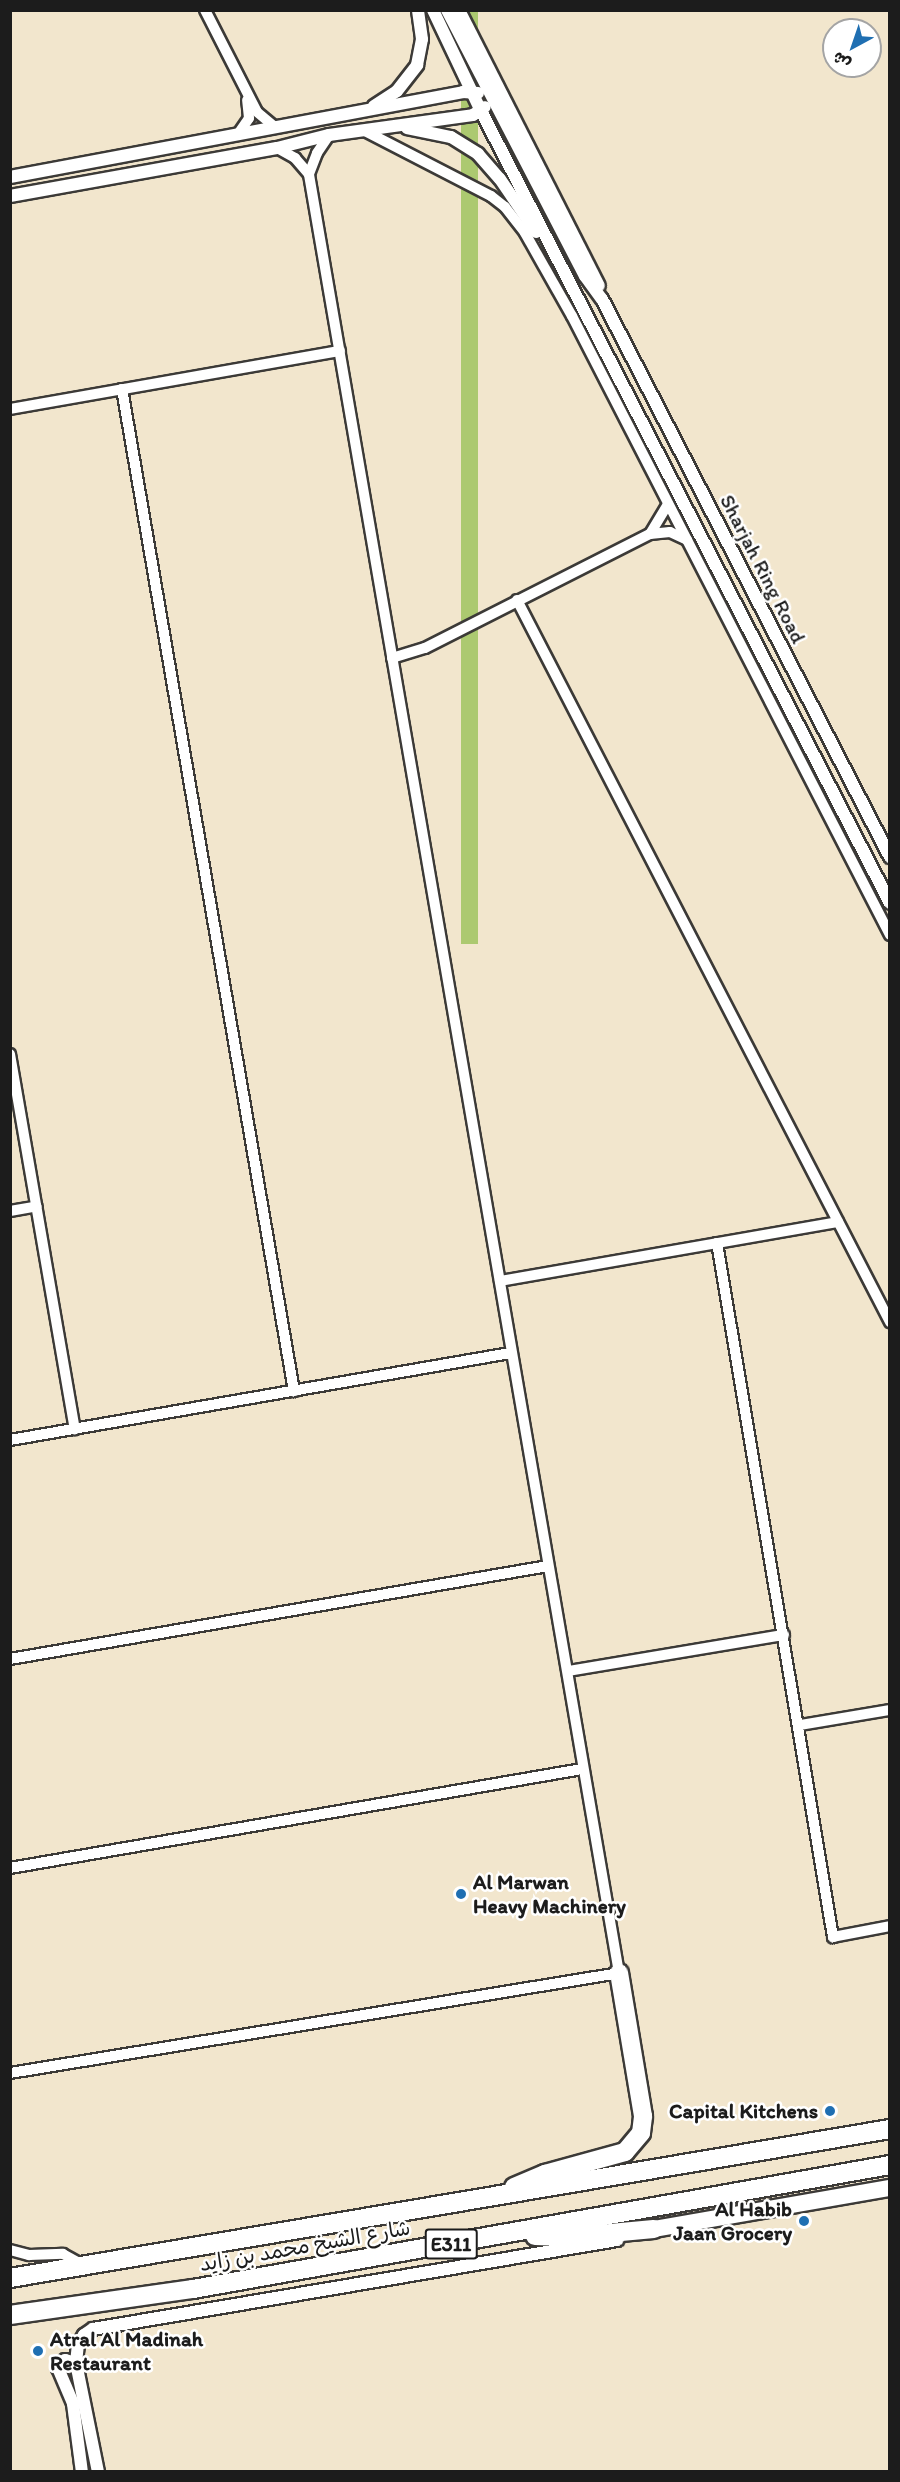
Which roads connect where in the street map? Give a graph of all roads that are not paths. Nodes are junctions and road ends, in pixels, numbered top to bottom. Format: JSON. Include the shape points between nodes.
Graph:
{"nodes":[{"id":1,"x":205,"y":10,"type":"edge"},
{"id":2,"x":418,"y":10,"type":"edge"},
{"id":3,"x":433,"y":10,"type":"edge"},
{"id":4,"x":447,"y":10,"type":"edge"},
{"id":5,"x":459,"y":10,"type":"edge"},
{"id":6,"x":244,"y":88,"type":"junction"},
{"id":7,"x":471,"y":92,"type":"junction"},
{"id":8,"x":491,"y":99,"type":"junction"},
{"id":9,"x":481,"y":111,"type":"junction"},
{"id":10,"x":361,"y":112,"type":"junction"},
{"id":11,"x":275,"y":127,"type":"junction"},
{"id":12,"x":380,"y":128,"type":"junction"},
{"id":13,"x":363,"y":129,"type":"junction"},
{"id":14,"x":237,"y":134,"type":"junction"},
{"id":15,"x":329,"y":135,"type":"junction"},
{"id":16,"x":277,"y":148,"type":"junction"},
{"id":17,"x":309,"y":174,"type":"junction"},
{"id":18,"x":10,"y":177,"type":"edge"},
{"id":19,"x":10,"y":196,"type":"edge"},
{"id":20,"x":602,"y":299,"type":"junction"},
{"id":21,"x":585,"y":309,"type":"junction"},
{"id":22,"x":340,"y":351,"type":"junction"},
{"id":23,"x":122,"y":389,"type":"junction"},
{"id":24,"x":10,"y":409,"type":"edge"},
{"id":25,"x":668,"y":504,"type":"junction"},
{"id":26,"x":650,"y":534,"type":"junction"},
{"id":27,"x":687,"y":540,"type":"junction"},
{"id":28,"x":517,"y":600,"type":"junction"},
{"id":29,"x":392,"y":658,"type":"junction"},
{"id":30,"x":890,"y":858,"type":"edge"},
{"id":31,"x":890,"y":903,"type":"edge"},
{"id":32,"x":890,"y":935,"type":"edge"},
{"id":33,"x":10,"y":1054,"type":"edge"},
{"id":34,"x":37,"y":1206,"type":"junction"},
{"id":35,"x":10,"y":1211,"type":"edge"},
{"id":36,"x":838,"y":1222,"type":"junction"},
{"id":37,"x":717,"y":1243,"type":"junction"},
{"id":38,"x":500,"y":1281,"type":"junction"},
{"id":39,"x":890,"y":1322,"type":"edge"},
{"id":40,"x":510,"y":1353,"type":"junction"},
{"id":41,"x":294,"y":1391,"type":"junction"},
{"id":42,"x":75,"y":1429,"type":"junction"},
{"id":43,"x":10,"y":1440,"type":"edge"},
{"id":44,"x":548,"y":1566,"type":"junction"},
{"id":45,"x":784,"y":1635,"type":"junction"},
{"id":46,"x":10,"y":1659,"type":"edge"},
{"id":47,"x":568,"y":1671,"type":"junction"},
{"id":48,"x":890,"y":1710,"type":"edge"},
{"id":49,"x":800,"y":1725,"type":"junction"},
{"id":50,"x":582,"y":1769,"type":"junction"},
{"id":51,"x":10,"y":1868,"type":"edge"},
{"id":52,"x":890,"y":1926,"type":"edge"},
{"id":53,"x":619,"y":1973,"type":"junction"},
{"id":54,"x":10,"y":2073,"type":"edge"},
{"id":55,"x":890,"y":2129,"type":"edge"},
{"id":56,"x":890,"y":2165,"type":"edge"},
{"id":57,"x":890,"y":2188,"type":"edge"},
{"id":58,"x":503,"y":2196,"type":"junction"},
{"id":59,"x":654,"y":2229,"type":"junction"},
{"id":60,"x":513,"y":2233,"type":"junction"},
{"id":61,"x":10,"y":2250,"type":"edge"},
{"id":62,"x":86,"y":2267,"type":"junction"},
{"id":63,"x":10,"y":2278,"type":"edge"},
{"id":64,"x":10,"y":2315,"type":"edge"},
{"id":65,"x":76,"y":2363,"type":"junction"},
{"id":66,"x":82,"y":2472,"type":"edge"},
{"id":67,"x":98,"y":2472,"type":"edge"}],
"edges":[{"from":1,"to":6,"type":"street"},
{"from":2,"to":10,"type":"street","via":[[422,39],[417,65],[398,91]]},
{"from":3,"to":7,"type":"street"},
{"from":4,"to":8,"type":"street"},
{"from":5,"to":20,"type":"street","via":[[598,281]]},
{"from":6,"to":11,"type":"street","via":[[261,117]]},
{"from":6,"to":14,"type":"street","via":[[250,113]]},
{"from":7,"to":8,"type":"street"},
{"from":7,"to":9,"type":"street"},
{"from":7,"to":10,"type":"street"},
{"from":8,"to":9,"type":"street"},
{"from":8,"to":20,"type":"street","via":[[585,276]]},
{"from":9,"to":12,"type":"street"},
{"from":9,"to":21,"type":"street"},
{"from":10,"to":11,"type":"street"},
{"from":11,"to":14,"type":"street"},
{"from":12,"to":13,"type":"street"},
{"from":12,"to":21,"type":"street","via":[[430,131],[451,137],[478,154],[526,215]]},
{"from":13,"to":15,"type":"street"},
{"from":13,"to":25,"type":"street","via":[[477,187],[516,220],[572,316]]},
{"from":14,"to":18,"type":"street"},
{"from":15,"to":16,"type":"street"},
{"from":15,"to":17,"type":"street"},
{"from":16,"to":17,"type":"street","via":[[295,158]]},
{"from":16,"to":19,"type":"street"},
{"from":17,"to":22,"type":"street"},
{"from":20,"to":30,"type":"street","name":"Sharjah Ring Road"},
{"from":21,"to":31,"type":"street"},
{"from":22,"to":23,"type":"street"},
{"from":22,"to":29,"type":"street"},
{"from":23,"to":24,"type":"street"},
{"from":23,"to":41,"type":"street"},
{"from":25,"to":26,"type":"street"},
{"from":25,"to":27,"type":"street"},
{"from":26,"to":27,"type":"street","via":[[670,532]]},
{"from":26,"to":28,"type":"street"},
{"from":27,"to":32,"type":"street"},
{"from":28,"to":29,"type":"street","via":[[425,648]]},
{"from":28,"to":36,"type":"street"},
{"from":29,"to":38,"type":"street"},
{"from":33,"to":34,"type":"street"},
{"from":34,"to":35,"type":"street"},
{"from":34,"to":42,"type":"street"},
{"from":36,"to":37,"type":"street"},
{"from":36,"to":39,"type":"street"},
{"from":37,"to":38,"type":"street"},
{"from":37,"to":45,"type":"street"},
{"from":38,"to":40,"type":"street"},
{"from":40,"to":41,"type":"street"},
{"from":40,"to":44,"type":"street"},
{"from":41,"to":42,"type":"street"},
{"from":42,"to":43,"type":"street"},
{"from":44,"to":46,"type":"street"},
{"from":44,"to":47,"type":"street"},
{"from":45,"to":47,"type":"street"},
{"from":45,"to":49,"type":"street"},
{"from":47,"to":50,"type":"street"},
{"from":48,"to":49,"type":"street"},
{"from":49,"to":52,"type":"street","via":[[833,1937]]},
{"from":50,"to":51,"type":"street"},
{"from":50,"to":53,"type":"street"},
{"from":53,"to":54,"type":"street"},
{"from":53,"to":58,"type":"highway","via":[[643,2116],[641,2133],[625,2152],[530,2179]]},
{"from":55,"to":58,"type":"highway","name":"شارع الشيخ محمد بن زايد","number":"E311"},
{"from":56,"to":60,"type":"highway","name":"شارع الشيخ محمد بن زايد","number":"E311"},
{"from":57,"to":59,"type":"main road"},
{"from":58,"to":62,"type":"highway","name":"شارع الشيخ محمد بن زايد","number":"E311"},
{"from":59,"to":60,"type":"highway","via":[[567,2237]]},
{"from":59,"to":65,"type":"street","via":[[620,2240],[98,2327],[81,2340]]},
{"from":60,"to":64,"type":"highway","name":"شارع الشيخ محمد بن زايد","number":"E311","via":[[193,2289]]},
{"from":61,"to":62,"type":"street","via":[[29,2255],[63,2254]]},
{"from":62,"to":63,"type":"highway","name":"شارع الشيخ محمد بن زايد","number":"E311"},
{"from":65,"to":66,"type":"street","via":[[64,2360],[58,2368],[73,2404]]},
{"from":65,"to":67,"type":"street"}]}
